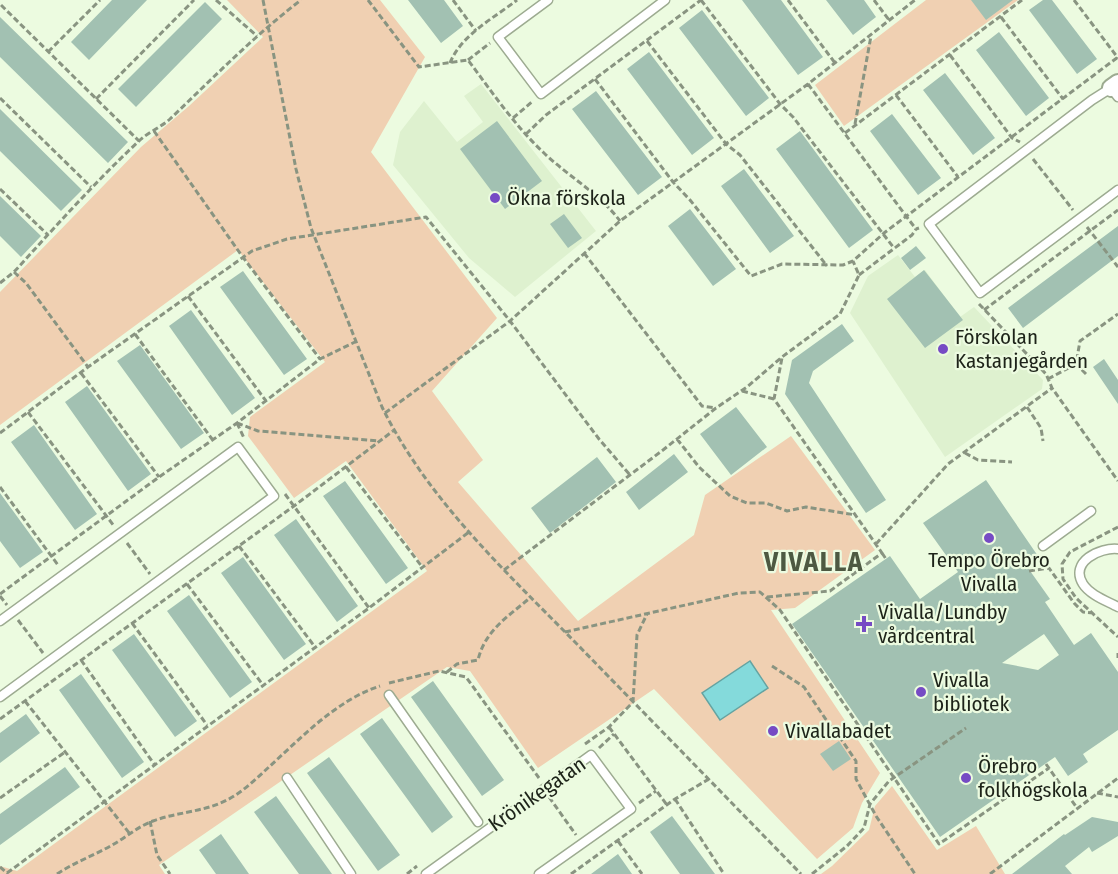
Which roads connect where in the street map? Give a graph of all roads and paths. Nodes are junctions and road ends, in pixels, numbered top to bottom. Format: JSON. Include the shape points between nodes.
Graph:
{"nodes":[{"id":1,"x":6,"y":0,"type":"edge"},
{"id":2,"x":100,"y":0,"type":"edge"},
{"id":3,"x":194,"y":0,"type":"edge"},
{"id":4,"x":216,"y":0,"type":"edge"},
{"id":5,"x":263,"y":0,"type":"edge"},
{"id":6,"x":301,"y":0,"type":"edge"},
{"id":7,"x":368,"y":0,"type":"edge"},
{"id":8,"x":453,"y":0,"type":"edge"},
{"id":9,"x":517,"y":0,"type":"edge"},
{"id":10,"x":548,"y":0,"type":"edge"},
{"id":11,"x":665,"y":0,"type":"edge"},
{"id":12,"x":701,"y":0,"type":"edge"},
{"id":13,"x":788,"y":0,"type":"edge"},
{"id":14,"x":874,"y":0,"type":"edge"},
{"id":15,"x":915,"y":0,"type":"edge"},
{"id":16,"x":1022,"y":0,"type":"edge"},
{"id":17,"x":1074,"y":0,"type":"edge"},
{"id":18,"x":1,"y":6,"type":"edge"},
{"id":19,"x":1001,"y":17,"type":"junction"},
{"id":20,"x":889,"y":20,"type":"junction"},
{"id":21,"x":268,"y":25,"type":"junction"},
{"id":22,"x":476,"y":31,"type":"junction"},
{"id":23,"x":871,"y":34,"type":"junction"},
{"id":24,"x":257,"y":36,"type":"junction"},
{"id":25,"x":498,"y":37,"type":"junction"},
{"id":26,"x":647,"y":41,"type":"junction"},
{"id":27,"x":48,"y":52,"type":"junction"},
{"id":28,"x":950,"y":55,"type":"junction"},
{"id":29,"x":1118,"y":57,"type":"edge"},
{"id":30,"x":468,"y":60,"type":"junction"},
{"id":31,"x":450,"y":63,"type":"junction"},
{"id":32,"x":835,"y":63,"type":"junction"},
{"id":33,"x":595,"y":79,"type":"junction"},
{"id":34,"x":807,"y":84,"type":"junction"},
{"id":35,"x":1116,"y":90,"type":"edge"},
{"id":36,"x":541,"y":94,"type":"junction"},
{"id":37,"x":896,"y":95,"type":"junction"},
{"id":38,"x":0,"y":98,"type":"edge"},
{"id":39,"x":96,"y":99,"type":"junction"},
{"id":40,"x":1064,"y":99,"type":"junction"},
{"id":41,"x":780,"y":104,"type":"junction"},
{"id":42,"x":512,"y":118,"type":"junction"},
{"id":43,"x":855,"y":125,"type":"junction"},
{"id":44,"x":154,"y":130,"type":"junction"},
{"id":45,"x":845,"y":133,"type":"junction"},
{"id":46,"x":526,"y":134,"type":"junction"},
{"id":47,"x":1012,"y":138,"type":"junction"},
{"id":48,"x":139,"y":141,"type":"junction"},
{"id":49,"x":726,"y":144,"type":"junction"},
{"id":50,"x":1026,"y":150,"type":"junction"},
{"id":51,"x":958,"y":178,"type":"junction"},
{"id":52,"x":673,"y":182,"type":"junction"},
{"id":53,"x":92,"y":187,"type":"junction"},
{"id":54,"x":0,"y":189,"type":"edge"},
{"id":55,"x":1118,"y":189,"type":"edge"},
{"id":56,"x":1118,"y":210,"type":"edge"},
{"id":57,"x":906,"y":216,"type":"junction"},
{"id":58,"x":1080,"y":218,"type":"junction"},
{"id":59,"x":620,"y":221,"type":"junction"},
{"id":60,"x":916,"y":229,"type":"dead end"},
{"id":61,"x":1090,"y":231,"type":"junction"},
{"id":62,"x":884,"y":233,"type":"junction"},
{"id":63,"x":48,"y":235,"type":"junction"},
{"id":64,"x":314,"y":235,"type":"junction"},
{"id":65,"x":894,"y":248,"type":"junction"},
{"id":66,"x":584,"y":253,"type":"junction"},
{"id":67,"x":242,"y":256,"type":"junction"},
{"id":68,"x":853,"y":261,"type":"junction"},
{"id":69,"x":827,"y":266,"type":"junction"},
{"id":70,"x":1118,"y":267,"type":"edge"},
{"id":71,"x":14,"y":272,"type":"junction"},
{"id":72,"x":859,"y":275,"type":"junction"},
{"id":73,"x":0,"y":283,"type":"edge"},
{"id":74,"x":980,"y":293,"type":"junction"},
{"id":75,"x":188,"y":296,"type":"junction"},
{"id":76,"x":984,"y":310,"type":"junction"},
{"id":77,"x":1118,"y":314,"type":"edge"},
{"id":78,"x":510,"y":321,"type":"junction"},
{"id":79,"x":135,"y":334,"type":"junction"},
{"id":80,"x":355,"y":341,"type":"junction"},
{"id":81,"x":782,"y":357,"type":"junction"},
{"id":82,"x":320,"y":359,"type":"junction"},
{"id":83,"x":1076,"y":364,"type":"junction"},
{"id":84,"x":88,"y":367,"type":"junction"},
{"id":85,"x":81,"y":373,"type":"junction"},
{"id":86,"x":1086,"y":374,"type":"dead end"},
{"id":87,"x":1048,"y":379,"type":"junction"},
{"id":88,"x":1052,"y":388,"type":"junction"},
{"id":89,"x":741,"y":391,"type":"junction"},
{"id":90,"x":774,"y":399,"type":"junction"},
{"id":91,"x":266,"y":400,"type":"junction"},
{"id":92,"x":1027,"y":407,"type":"junction"},
{"id":93,"x":716,"y":408,"type":"junction"},
{"id":94,"x":28,"y":412,"type":"junction"},
{"id":95,"x":385,"y":413,"type":"junction"},
{"id":96,"x":237,"y":423,"type":"junction"},
{"id":97,"x":394,"y":430,"type":"junction"},
{"id":98,"x":0,"y":433,"type":"edge"},
{"id":99,"x":677,"y":439,"type":"junction"},
{"id":100,"x":212,"y":440,"type":"junction"},
{"id":101,"x":380,"y":441,"type":"junction"},
{"id":102,"x":1042,"y":441,"type":"dead end"},
{"id":103,"x":964,"y":453,"type":"junction"},
{"id":104,"x":1012,"y":462,"type":"dead end"},
{"id":105,"x":346,"y":467,"type":"junction"},
{"id":106,"x":630,"y":475,"type":"junction"},
{"id":107,"x":159,"y":477,"type":"junction"},
{"id":108,"x":1118,"y":481,"type":"edge"},
{"id":109,"x":0,"y":487,"type":"edge"},
{"id":110,"x":294,"y":506,"type":"junction"},
{"id":111,"x":1091,"y":511,"type":"dead end"},
{"id":112,"x":856,"y":515,"type":"junction"},
{"id":113,"x":107,"y":516,"type":"junction"},
{"id":114,"x":469,"y":532,"type":"junction"},
{"id":115,"x":120,"y":534,"type":"junction"},
{"id":116,"x":876,"y":544,"type":"junction"},
{"id":117,"x":239,"y":546,"type":"junction"},
{"id":118,"x":1042,"y":546,"type":"dead end"},
{"id":119,"x":1118,"y":549,"type":"edge"},
{"id":120,"x":882,"y":553,"type":"junction"},
{"id":121,"x":52,"y":556,"type":"junction"},
{"id":122,"x":886,"y":559,"type":"dead end"},
{"id":123,"x":423,"y":568,"type":"junction"},
{"id":124,"x":1062,"y":569,"type":"dead end"},
{"id":125,"x":504,"y":570,"type":"junction"},
{"id":126,"x":1029,"y":571,"type":"dead end"},
{"id":127,"x":1052,"y":572,"type":"junction"},
{"id":128,"x":65,"y":574,"type":"junction"},
{"id":129,"x":156,"y":583,"type":"junction"},
{"id":130,"x":187,"y":584,"type":"junction"},
{"id":131,"x":0,"y":595,"type":"edge"},
{"id":132,"x":531,"y":597,"type":"junction"},
{"id":133,"x":767,"y":597,"type":"junction"},
{"id":134,"x":167,"y":598,"type":"junction"},
{"id":135,"x":1118,"y":607,"type":"edge"},
{"id":136,"x":369,"y":608,"type":"junction"},
{"id":137,"x":12,"y":612,"type":"junction"},
{"id":138,"x":1093,"y":613,"type":"dead end"},
{"id":139,"x":647,"y":614,"type":"junction"},
{"id":140,"x":0,"y":621,"type":"edge"},
{"id":141,"x":132,"y":623,"type":"junction"},
{"id":142,"x":565,"y":632,"type":"junction"},
{"id":143,"x":315,"y":647,"type":"junction"},
{"id":144,"x":1118,"y":653,"type":"edge"},
{"id":145,"x":1118,"y":658,"type":"edge"},
{"id":146,"x":81,"y":660,"type":"junction"},
{"id":147,"x":49,"y":661,"type":"junction"},
{"id":148,"x":772,"y":666,"type":"dead end"},
{"id":149,"x":447,"y":672,"type":"junction"},
{"id":150,"x":60,"y":675,"type":"junction"},
{"id":151,"x":262,"y":685,"type":"junction"},
{"id":152,"x":390,"y":695,"type":"dead end"},
{"id":153,"x":0,"y":697,"type":"edge"},
{"id":154,"x":25,"y":701,"type":"junction"},
{"id":155,"x":633,"y":702,"type":"junction"},
{"id":156,"x":0,"y":718,"type":"edge"},
{"id":157,"x":207,"y":725,"type":"junction"},
{"id":158,"x":609,"y":727,"type":"dead end"},
{"id":159,"x":966,"y":728,"type":"dead end"},
{"id":160,"x":614,"y":734,"type":"junction"},
{"id":161,"x":65,"y":752,"type":"junction"},
{"id":162,"x":591,"y":755,"type":"junction"},
{"id":163,"x":1046,"y":764,"type":"dead end"},
{"id":164,"x":155,"y":765,"type":"junction"},
{"id":165,"x":1049,"y":768,"type":"junction"},
{"id":166,"x":286,"y":778,"type":"dead end"},
{"id":167,"x":894,"y":778,"type":"junction"},
{"id":168,"x":1118,"y":778,"type":"edge"},
{"id":169,"x":709,"y":779,"type":"junction"},
{"id":170,"x":544,"y":789,"type":"junction"},
{"id":171,"x":656,"y":791,"type":"junction"},
{"id":172,"x":1097,"y":793,"type":"junction"},
{"id":173,"x":1118,"y":797,"type":"edge"},
{"id":174,"x":0,"y":798,"type":"edge"},
{"id":175,"x":675,"y":799,"type":"junction"},
{"id":176,"x":104,"y":802,"type":"junction"},
{"id":177,"x":870,"y":804,"type":"junction"},
{"id":178,"x":667,"y":805,"type":"junction"},
{"id":179,"x":1077,"y":808,"type":"junction"},
{"id":180,"x":630,"y":809,"type":"junction"},
{"id":181,"x":150,"y":821,"type":"junction"},
{"id":182,"x":478,"y":822,"type":"dead end"},
{"id":183,"x":130,"y":834,"type":"junction"},
{"id":184,"x":618,"y":841,"type":"junction"},
{"id":185,"x":582,"y":844,"type":"junction"},
{"id":186,"x":592,"y":859,"type":"junction"},
{"id":187,"x":0,"y":867,"type":"edge"},
{"id":188,"x":8,"y":874,"type":"edge"},
{"id":189,"x":57,"y":874,"type":"edge"},
{"id":190,"x":170,"y":874,"type":"edge"},
{"id":191,"x":351,"y":874,"type":"edge"},
{"id":192,"x":426,"y":874,"type":"edge"},
{"id":193,"x":540,"y":874,"type":"edge"},
{"id":194,"x":571,"y":874,"type":"edge"},
{"id":195,"x":642,"y":874,"type":"edge"},
{"id":196,"x":724,"y":874,"type":"edge"},
{"id":197,"x":801,"y":874,"type":"edge"},
{"id":198,"x":812,"y":874,"type":"edge"},
{"id":199,"x":915,"y":874,"type":"edge"},
{"id":200,"x":990,"y":874,"type":"edge"}],
"edges":[{"from":1,"to":18,"type":"path"},
{"from":2,"to":27,"type":"path"},
{"from":3,"to":39,"type":"path"},
{"from":4,"to":24,"type":"path"},
{"from":5,"to":21,"type":"path"},
{"from":6,"to":21,"type":"path"},
{"from":7,"to":31,"type":"path","via":[[419,67]]},
{"from":8,"to":22,"type":"path"},
{"from":9,"to":22,"type":"path"},
{"from":10,"to":25,"type":"lane"},
{"from":11,"to":36,"type":"lane"},
{"from":12,"to":26,"type":"path"},
{"from":12,"to":41,"type":"path"},
{"from":13,"to":32,"type":"path"},
{"from":14,"to":20,"type":"path"},
{"from":15,"to":20,"type":"path"},
{"from":16,"to":19,"type":"path"},
{"from":17,"to":29,"type":"path"},
{"from":18,"to":27,"type":"path"},
{"from":19,"to":28,"type":"path"},
{"from":19,"to":40,"type":"path"},
{"from":20,"to":23,"type":"path"},
{"from":21,"to":24,"type":"path"},
{"from":21,"to":64,"type":"path","via":[[296,169]]},
{"from":22,"to":31,"type":"path","via":[[455,50]]},
{"from":23,"to":32,"type":"path"},
{"from":23,"to":43,"type":"path"},
{"from":24,"to":44,"type":"path"},
{"from":25,"to":30,"type":"path"},
{"from":25,"to":36,"type":"lane"},
{"from":26,"to":33,"type":"path"},
{"from":26,"to":49,"type":"path"},
{"from":27,"to":39,"type":"path"},
{"from":28,"to":37,"type":"path"},
{"from":28,"to":47,"type":"path"},
{"from":29,"to":40,"type":"path"},
{"from":30,"to":31,"type":"path"},
{"from":30,"to":42,"type":"path"},
{"from":32,"to":34,"type":"path"},
{"from":33,"to":46,"type":"path"},
{"from":33,"to":52,"type":"path"},
{"from":34,"to":41,"type":"path"},
{"from":34,"to":45,"type":"path"},
{"from":35,"to":50,"type":"lane","via":[[1092,100]]},
{"from":36,"to":42,"type":"path"},
{"from":37,"to":43,"type":"path"},
{"from":37,"to":51,"type":"path"},
{"from":38,"to":53,"type":"path"},
{"from":39,"to":48,"type":"path"},
{"from":40,"to":47,"type":"path"},
{"from":41,"to":49,"type":"path"},
{"from":41,"to":62,"type":"path"},
{"from":42,"to":46,"type":"path"},
{"from":43,"to":45,"type":"path"},
{"from":44,"to":48,"type":"path"},
{"from":44,"to":67,"type":"path"},
{"from":45,"to":57,"type":"path"},
{"from":46,"to":59,"type":"path"},
{"from":47,"to":50,"type":"path"},
{"from":47,"to":51,"type":"path"},
{"from":48,"to":53,"type":"path"},
{"from":49,"to":52,"type":"path"},
{"from":49,"to":69,"type":"path","via":[[740,155]]},
{"from":50,"to":58,"type":"path"},
{"from":50,"to":74,"type":"lane","via":[[929,224]]},
{"from":51,"to":57,"type":"path"},
{"from":52,"to":59,"type":"path"},
{"from":52,"to":69,"type":"path","via":[[751,276],[782,264]]},
{"from":53,"to":63,"type":"path"},
{"from":54,"to":63,"type":"path"},
{"from":55,"to":58,"type":"lane"},
{"from":56,"to":61,"type":"path"},
{"from":57,"to":62,"type":"path"},
{"from":58,"to":61,"type":"path"},
{"from":58,"to":74,"type":"lane"},
{"from":59,"to":66,"type":"path"},
{"from":60,"to":65,"type":"path"},
{"from":61,"to":70,"type":"path"},
{"from":61,"to":76,"type":"path"},
{"from":62,"to":65,"type":"path"},
{"from":62,"to":68,"type":"path"},
{"from":63,"to":71,"type":"path"},
{"from":64,"to":67,"type":"path","via":[[270,243]]},
{"from":64,"to":78,"type":"path","via":[[426,217]]},
{"from":64,"to":80,"type":"path"},
{"from":65,"to":72,"type":"path"},
{"from":66,"to":78,"type":"path"},
{"from":66,"to":93,"type":"path","via":[[702,406]]},
{"from":67,"to":75,"type":"path"},
{"from":67,"to":82,"type":"path"},
{"from":68,"to":69,"type":"path","via":[[843,266]]},
{"from":68,"to":72,"type":"path"},
{"from":71,"to":73,"type":"path"},
{"from":71,"to":84,"type":"path"},
{"from":72,"to":81,"type":"path","via":[[840,314]]},
{"from":74,"to":76,"type":"path","via":[[979,305]]},
{"from":75,"to":79,"type":"path"},
{"from":75,"to":91,"type":"path"},
{"from":76,"to":87,"type":"path"},
{"from":77,"to":83,"type":"path","via":[[1080,340]]},
{"from":78,"to":95,"type":"path"},
{"from":78,"to":106,"type":"path"},
{"from":79,"to":84,"type":"path"},
{"from":79,"to":100,"type":"path"},
{"from":80,"to":82,"type":"path"},
{"from":80,"to":95,"type":"path"},
{"from":81,"to":89,"type":"path"},
{"from":81,"to":90,"type":"path"},
{"from":82,"to":91,"type":"path"},
{"from":83,"to":86,"type":"path"},
{"from":83,"to":87,"type":"path"},
{"from":84,"to":85,"type":"path"},
{"from":85,"to":94,"type":"path"},
{"from":85,"to":107,"type":"path"},
{"from":87,"to":88,"type":"path"},
{"from":88,"to":92,"type":"path"},
{"from":88,"to":108,"type":"path"},
{"from":89,"to":90,"type":"path"},
{"from":89,"to":93,"type":"path"},
{"from":90,"to":112,"type":"path"},
{"from":91,"to":96,"type":"path"},
{"from":92,"to":102,"type":"path","via":[[1041,428]]},
{"from":92,"to":103,"type":"path"},
{"from":93,"to":99,"type":"path"},
{"from":94,"to":98,"type":"path"},
{"from":94,"to":113,"type":"path"},
{"from":95,"to":97,"type":"path"},
{"from":96,"to":100,"type":"path"},
{"from":96,"to":101,"type":"path","via":[[258,431]]},
{"from":97,"to":101,"type":"path"},
{"from":97,"to":114,"type":"path","via":[[414,463]]},
{"from":99,"to":106,"type":"path"},
{"from":99,"to":112,"type":"path","via":[[730,496],[787,511],[806,507]]},
{"from":100,"to":107,"type":"path"},
{"from":101,"to":105,"type":"path"},
{"from":103,"to":104,"type":"path","via":[[978,460]]},
{"from":103,"to":116,"type":"path","via":[[948,464]]},
{"from":105,"to":110,"type":"path"},
{"from":105,"to":123,"type":"path"},
{"from":106,"to":125,"type":"path"},
{"from":107,"to":113,"type":"path"},
{"from":109,"to":121,"type":"path"},
{"from":110,"to":117,"type":"path"},
{"from":110,"to":136,"type":"path"},
{"from":111,"to":118,"type":"lane"},
{"from":112,"to":116,"type":"path"},
{"from":113,"to":115,"type":"path"},
{"from":113,"to":121,"type":"path"},
{"from":114,"to":123,"type":"path"},
{"from":114,"to":125,"type":"path"},
{"from":115,"to":128,"type":"lane"},
{"from":115,"to":129,"type":"path"},
{"from":115,"to":129,"type":"lane","via":[[238,447],[274,496]]},
{"from":116,"to":120,"type":"path"},
{"from":117,"to":130,"type":"path"},
{"from":117,"to":143,"type":"path"},
{"from":119,"to":135,"type":"lane","via":[[1098,552],[1083,560],[1079,572],[1083,584]]},
{"from":120,"to":122,"type":"path"},
{"from":120,"to":133,"type":"path","via":[[830,591]]},
{"from":121,"to":128,"type":"path"},
{"from":121,"to":131,"type":"path"},
{"from":123,"to":136,"type":"path"},
{"from":124,"to":127,"type":"path"},
{"from":125,"to":132,"type":"path"},
{"from":126,"to":127,"type":"path","via":[[1049,568]]},
{"from":127,"to":138,"type":"path","via":[[1074,603],[1083,612]]},
{"from":128,"to":137,"type":"lane"},
{"from":129,"to":134,"type":"path"},
{"from":129,"to":147,"type":"lane"},
{"from":130,"to":134,"type":"path"},
{"from":130,"to":151,"type":"path"},
{"from":131,"to":137,"type":"path"},
{"from":132,"to":142,"type":"path"},
{"from":132,"to":149,"type":"path","via":[[493,630],[481,646],[478,660],[457,664]]},
{"from":133,"to":139,"type":"path","via":[[760,592],[739,593]]},
{"from":133,"to":167,"type":"path","via":[[780,610]]},
{"from":134,"to":141,"type":"path"},
{"from":136,"to":143,"type":"path"},
{"from":137,"to":140,"type":"lane"},
{"from":137,"to":147,"type":"path"},
{"from":139,"to":142,"type":"path"},
{"from":139,"to":155,"type":"path","via":[[637,635]]},
{"from":141,"to":146,"type":"path"},
{"from":141,"to":157,"type":"path"},
{"from":142,"to":155,"type":"path"},
{"from":143,"to":151,"type":"path"},
{"from":144,"to":145,"type":"path"},
{"from":146,"to":150,"type":"path"},
{"from":146,"to":164,"type":"path"},
{"from":147,"to":150,"type":"path"},
{"from":147,"to":153,"type":"lane"},
{"from":148,"to":177,"type":"path","via":[[804,687],[841,739],[856,761],[856,779]]},
{"from":149,"to":170,"type":"path","via":[[466,677],[540,778]]},
{"from":149,"to":181,"type":"path","via":[[410,676],[374,688],[318,723],[229,799],[206,809]]},
{"from":150,"to":154,"type":"path"},
{"from":151,"to":157,"type":"path"},
{"from":152,"to":182,"type":"lane"},
{"from":154,"to":156,"type":"path"},
{"from":154,"to":161,"type":"path"},
{"from":155,"to":169,"type":"path"},
{"from":157,"to":164,"type":"path"},
{"from":158,"to":160,"type":"path"},
{"from":159,"to":167,"type":"path"},
{"from":160,"to":162,"type":"path"},
{"from":160,"to":171,"type":"path"},
{"from":161,"to":174,"type":"path"},
{"from":161,"to":176,"type":"path"},
{"from":162,"to":170,"type":"lane","name":"Krönikegatan"},
{"from":162,"to":180,"type":"lane","name":"Krönikegatan"},
{"from":163,"to":165,"type":"path"},
{"from":164,"to":176,"type":"path"},
{"from":165,"to":167,"type":"path","via":[[939,844]]},
{"from":165,"to":179,"type":"path"},
{"from":166,"to":191,"type":"lane"},
{"from":167,"to":177,"type":"path"},
{"from":168,"to":172,"type":"path"},
{"from":169,"to":175,"type":"path"},
{"from":169,"to":197,"type":"path"},
{"from":170,"to":185,"type":"path"},
{"from":170,"to":192,"type":"lane","name":"Krönikegatan"},
{"from":171,"to":178,"type":"path"},
{"from":171,"to":180,"type":"path"},
{"from":172,"to":173,"type":"path"},
{"from":172,"to":179,"type":"path"},
{"from":175,"to":178,"type":"path"},
{"from":175,"to":196,"type":"path"},
{"from":176,"to":183,"type":"path"},
{"from":176,"to":188,"type":"path"},
{"from":177,"to":198,"type":"path","via":[[864,828]]},
{"from":177,"to":199,"type":"path"},
{"from":178,"to":184,"type":"path"},
{"from":179,"to":200,"type":"path"},
{"from":180,"to":185,"type":"lane"},
{"from":181,"to":183,"type":"path"},
{"from":181,"to":190,"type":"path","via":[[156,855]]},
{"from":183,"to":189,"type":"path"},
{"from":184,"to":186,"type":"path"},
{"from":184,"to":195,"type":"path"},
{"from":185,"to":186,"type":"path"},
{"from":185,"to":193,"type":"lane"},
{"from":186,"to":194,"type":"path"},
{"from":187,"to":188,"type":"path"}]}
